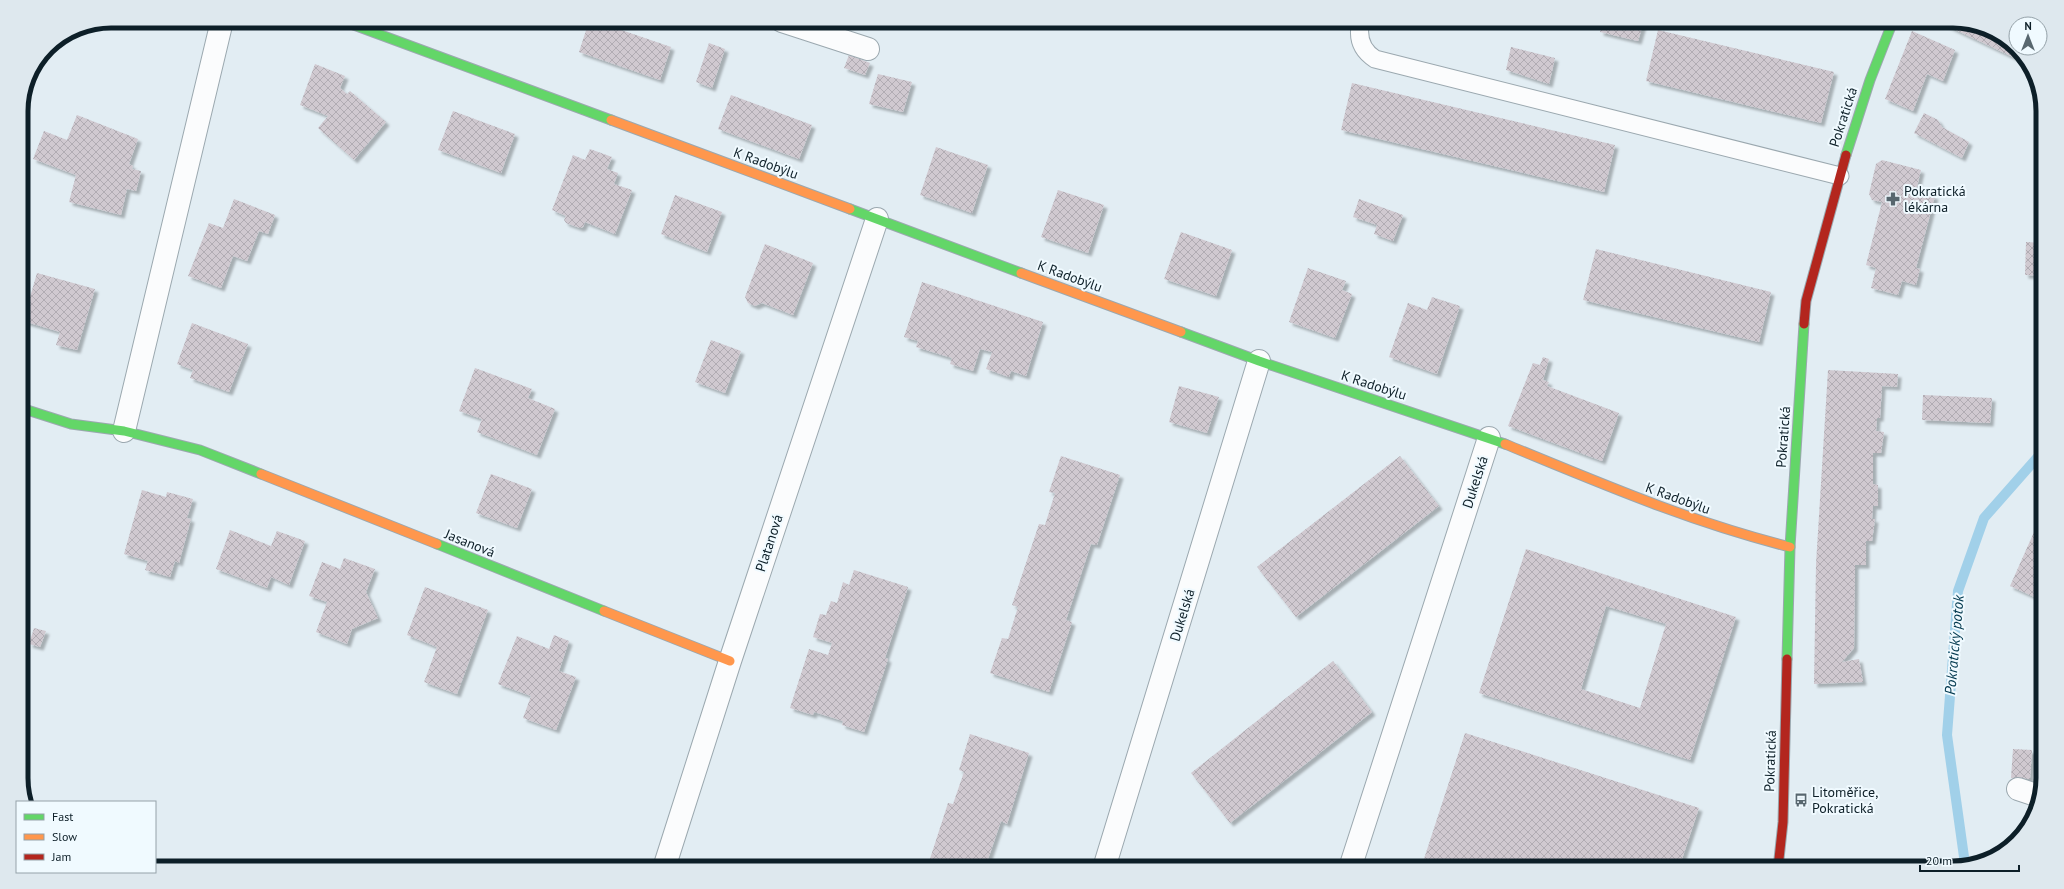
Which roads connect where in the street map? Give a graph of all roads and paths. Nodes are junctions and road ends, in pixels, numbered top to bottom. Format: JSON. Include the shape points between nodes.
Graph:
{"nodes":[{"id":1,"x":220,"y":28,"type":"edge"},
{"id":2,"x":380,"y":28,"type":"edge"},
{"id":3,"x":803,"y":28,"type":"edge"},
{"id":4,"x":1359,"y":28,"type":"edge"},
{"id":5,"x":1890,"y":28,"type":"edge"},
{"id":6,"x":868,"y":50,"type":"dead end"},
{"id":7,"x":1840,"y":176,"type":"junction"},
{"id":8,"x":877,"y":219,"type":"junction"},
{"id":9,"x":1259,"y":362,"type":"junction"},
{"id":10,"x":28,"y":410,"type":"edge"},
{"id":11,"x":124,"y":431,"type":"junction"},
{"id":12,"x":1489,"y":438,"type":"junction"},
{"id":13,"x":1790,"y":547,"type":"junction"},
{"id":14,"x":730,"y":661,"type":"junction"},
{"id":15,"x":2018,"y":789,"type":"dead end"},
{"id":16,"x":2034,"y":794,"type":"edge"},
{"id":17,"x":666,"y":861,"type":"edge"},
{"id":18,"x":1106,"y":861,"type":"edge"},
{"id":19,"x":1352,"y":861,"type":"edge"},
{"id":20,"x":1779,"y":861,"type":"edge"}],
"edges":[{"from":1,"to":11,"type":"street"},
{"from":2,"to":8,"type":"street","name":"K Radobýlu"},
{"from":3,"to":6,"type":"street"},
{"from":4,"to":7,"type":"lane","via":[[1365,53],[1375,59]]},
{"from":5,"to":7,"type":"street","name":"Pokratická","via":[[1870,80]]},
{"from":7,"to":13,"type":"street","name":"Pokratická","via":[[1806,301]]},
{"from":8,"to":9,"type":"street","name":"K Radobýlu"},
{"from":8,"to":14,"type":"street","name":"Platanová"},
{"from":9,"to":12,"type":"street","name":"K Radobýlu"},
{"from":9,"to":18,"type":"street","name":"Dukelská"},
{"from":10,"to":11,"type":"street","name":"Jasanová","via":[[70,424]]},
{"from":11,"to":14,"type":"street","name":"Jasanová","via":[[200,450]]},
{"from":12,"to":13,"type":"street","name":"K Radobýlu","via":[[1650,504],[1739,534]]},
{"from":12,"to":19,"type":"street","name":"Dukelská"},
{"from":13,"to":20,"type":"street","name":"Pokratická","via":[[1783,822]]},
{"from":14,"to":17,"type":"street","name":"Platanová"},
{"from":15,"to":16,"type":"street"}]}
